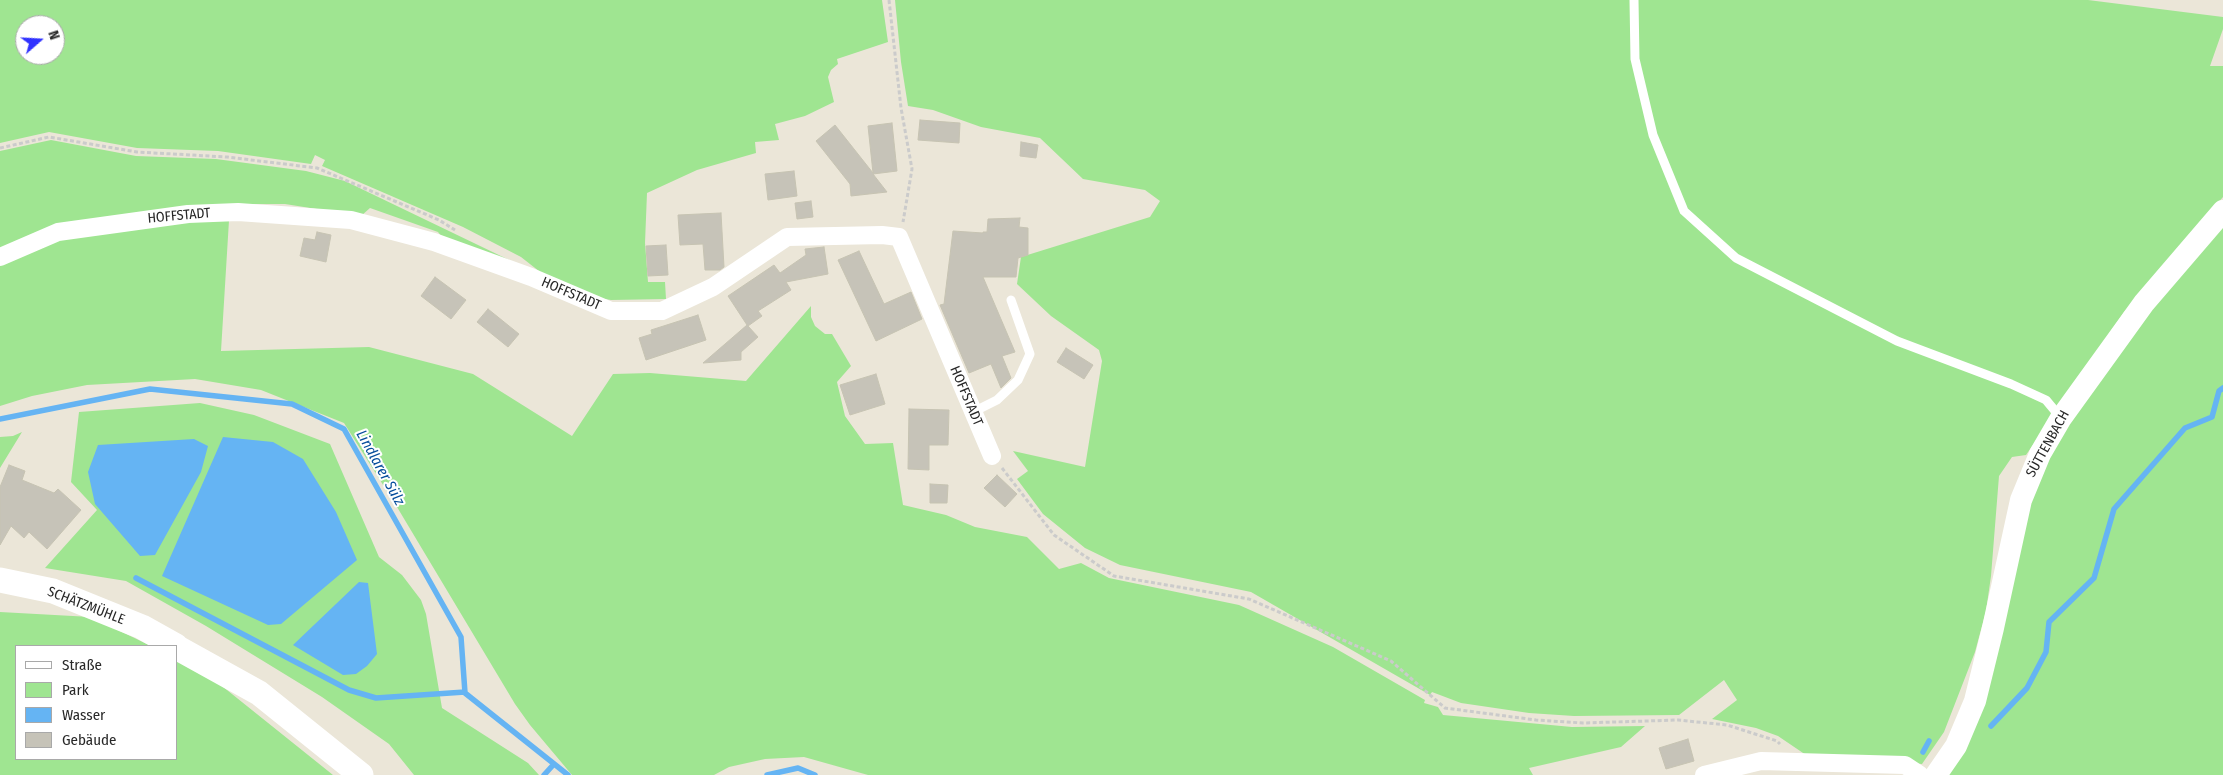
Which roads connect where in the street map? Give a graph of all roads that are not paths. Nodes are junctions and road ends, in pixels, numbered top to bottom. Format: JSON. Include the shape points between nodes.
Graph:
{"nodes":[{"id":1,"x":1634,"y":0,"type":"edge"},
{"id":2,"x":2223,"y":211,"type":"edge"},
{"id":3,"x":0,"y":257,"type":"edge"},
{"id":4,"x":1011,"y":300,"type":"dead end"},
{"id":5,"x":973,"y":412,"type":"junction"},
{"id":6,"x":2061,"y":418,"type":"junction"},
{"id":7,"x":992,"y":456,"type":"road end"},
{"id":8,"x":0,"y":580,"type":"edge"},
{"id":9,"x":174,"y":645,"type":"edge"},
{"id":10,"x":178,"y":647,"type":"edge"},
{"id":11,"x":361,"y":775,"type":"edge"},
{"id":12,"x":1704,"y":775,"type":"edge"},
{"id":13,"x":1920,"y":775,"type":"edge"},
{"id":14,"x":1936,"y":775,"type":"edge"}],
"edges":[{"from":1,"to":6,"type":"lane","via":[[1634,59],[1653,135],[1684,211],[1736,258],[1897,341],[2046,400]]},
{"from":2,"to":6,"type":"street","name":"SÜTTENBACH","via":[[2144,303]]},
{"from":3,"to":5,"type":"street","name":"HOFFSTADT","via":[[58,232],[188,214],[238,212],[351,220],[434,242],[531,277],[611,311],[662,311],[713,287],[787,237],[899,237]]},
{"from":4,"to":5,"type":"lane","via":[[1030,354],[1018,380],[997,400]]},
{"from":5,"to":7,"type":"street","name":"HOFFSTADT"},
{"from":6,"to":14,"type":"street","name":"SÜTTENBACH","via":[[2040,454],[2021,500],[1975,701],[1956,746]]},
{"from":8,"to":9,"type":"main road","name":"SCHÄTZMÜHLE","via":[[53,591],[142,627]]},
{"from":10,"to":11,"type":"main road","name":"SCHÄTZMÜHLE","via":[[259,694]]},
{"from":12,"to":13,"type":"street","via":[[1761,762],[1906,765]]}]}
